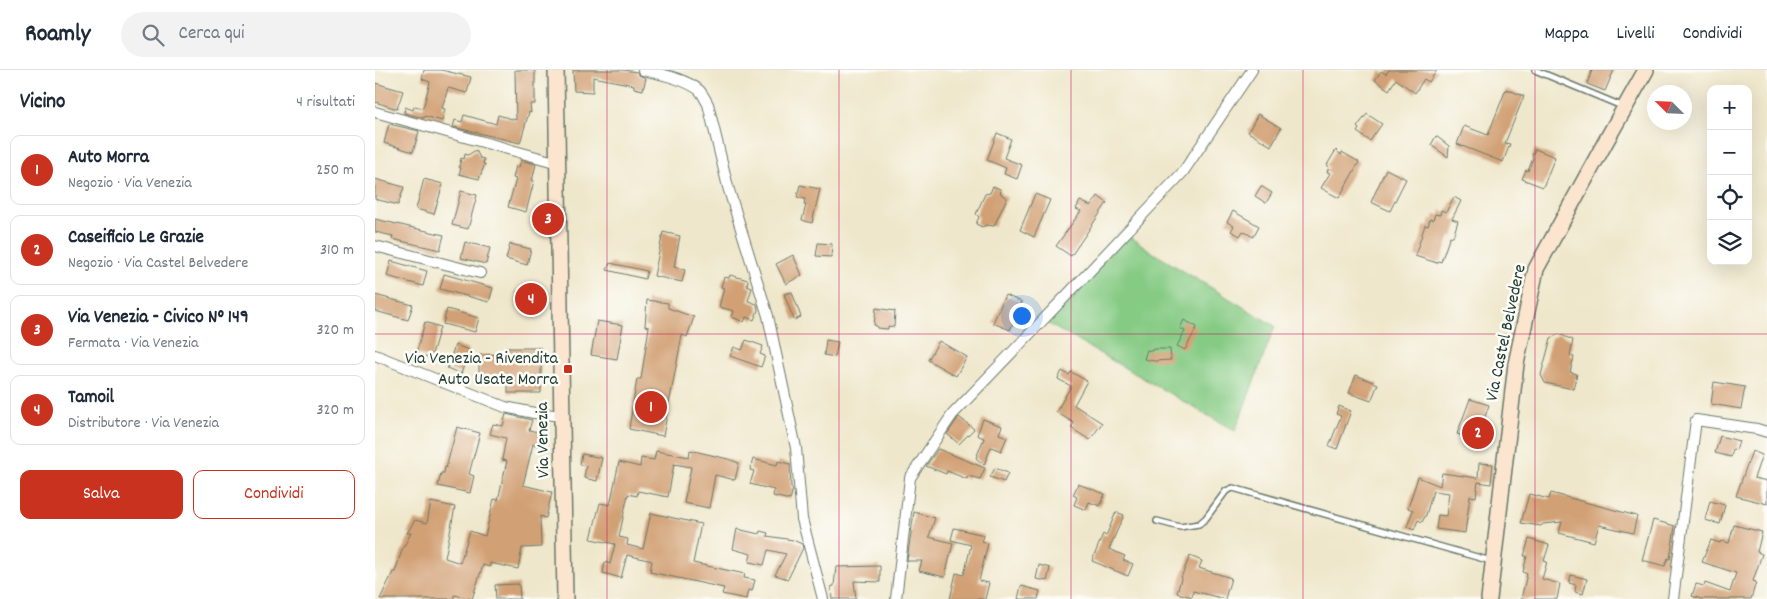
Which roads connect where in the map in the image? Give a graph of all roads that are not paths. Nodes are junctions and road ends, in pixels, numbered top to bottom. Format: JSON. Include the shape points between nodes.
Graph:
{"nodes":[{"id":1,"x":556,"y":70,"type":"edge"},
{"id":2,"x":643,"y":70,"type":"edge"},
{"id":3,"x":1253,"y":70,"type":"edge"},
{"id":4,"x":1535,"y":70,"type":"edge"},
{"id":5,"x":1646,"y":70,"type":"edge"},
{"id":6,"x":1624,"y":107,"type":"junction"},
{"id":7,"x":375,"y":112,"type":"edge"},
{"id":8,"x":558,"y":163,"type":"junction"},
{"id":9,"x":375,"y":246,"type":"edge"},
{"id":10,"x":480,"y":273,"type":"dead end"},
{"id":11,"x":375,"y":355,"type":"edge"},
{"id":12,"x":563,"y":416,"type":"junction"},
{"id":13,"x":1767,"y":432,"type":"edge"},
{"id":14,"x":1157,"y":521,"type":"dead end"},
{"id":15,"x":1494,"y":562,"type":"junction"},
{"id":16,"x":565,"y":599,"type":"edge"},
{"id":17,"x":823,"y":599,"type":"edge"},
{"id":18,"x":897,"y":599,"type":"edge"},
{"id":19,"x":1489,"y":599,"type":"edge"},
{"id":20,"x":1673,"y":599,"type":"edge"}],
"edges":[{"from":1,"to":8,"type":"street","name":"Via Venezia"},
{"from":2,"to":17,"type":"street","via":[[694,86],[708,104],[728,187],[768,316],[796,448],[802,519]]},
{"from":3,"to":18,"type":"street","via":[[1183,172],[953,415],[910,478]]},
{"from":4,"to":6,"type":"lane"},
{"from":5,"to":6,"type":"street","name":"Via Castel Belvedere"},
{"from":6,"to":15,"type":"street","name":"Via Castel Belvedere","via":[[1537,269],[1515,371]]},
{"from":7,"to":8,"type":"street"},
{"from":8,"to":12,"type":"street","name":"Via Venezia"},
{"from":9,"to":10,"type":"street"},
{"from":11,"to":12,"type":"street","via":[[505,408]]},
{"from":12,"to":16,"type":"street","name":"Via Venezia"},
{"from":13,"to":20,"type":"street","via":[[1696,420]]},
{"from":14,"to":15,"type":"lane","via":[[1181,526],[1199,524],[1226,491],[1233,488]]},
{"from":15,"to":19,"type":"street","name":"Via Castel Belvedere"}]}
